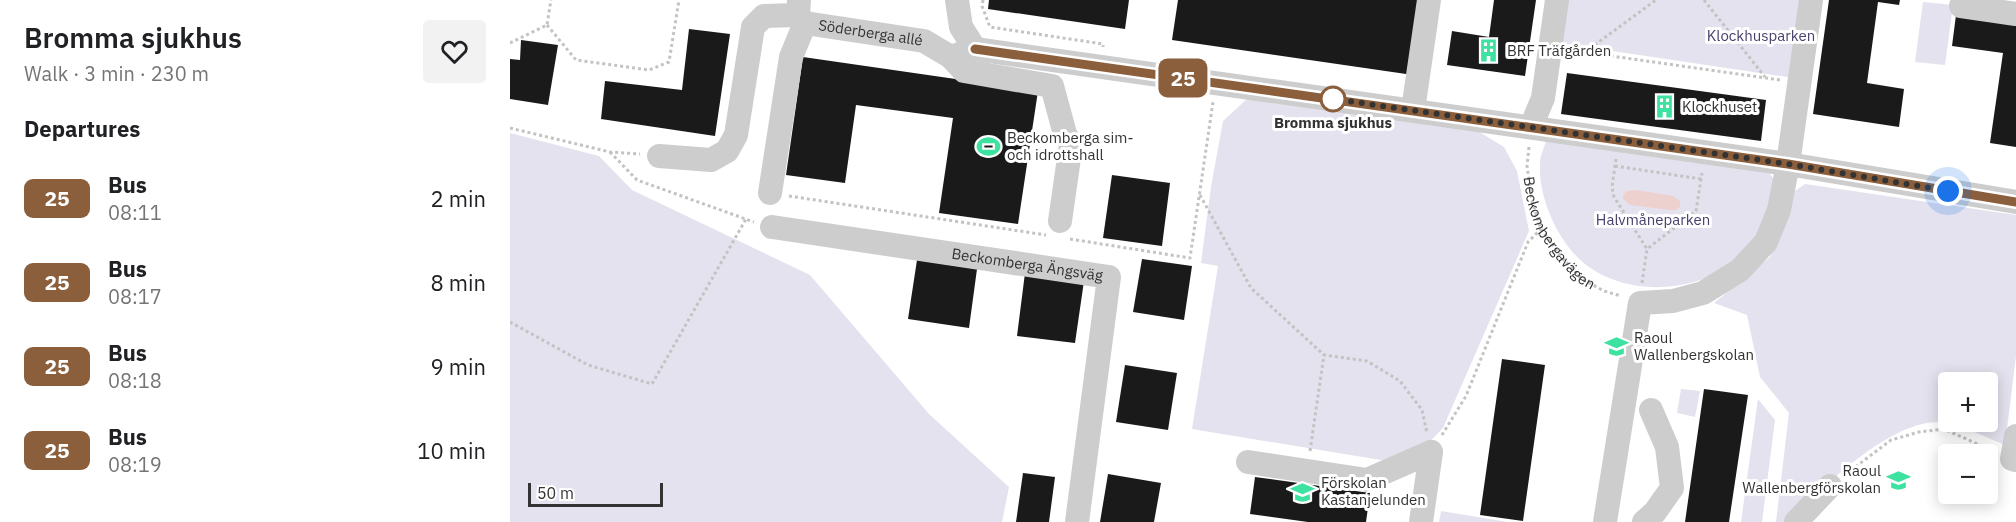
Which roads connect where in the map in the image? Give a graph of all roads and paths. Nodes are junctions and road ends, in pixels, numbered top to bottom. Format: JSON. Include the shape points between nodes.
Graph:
{"nodes":[{"id":1,"x":551,"y":0,"type":"edge"},
{"id":2,"x":679,"y":0,"type":"edge"},
{"id":3,"x":957,"y":0,"type":"edge"},
{"id":4,"x":983,"y":0,"type":"edge"},
{"id":5,"x":1429,"y":0,"type":"edge"},
{"id":6,"x":1557,"y":0,"type":"edge"},
{"id":7,"x":1656,"y":0,"type":"edge"},
{"id":8,"x":1704,"y":0,"type":"edge"},
{"id":9,"x":1810,"y":0,"type":"edge"},
{"id":10,"x":1961,"y":6,"type":"dead end"},
{"id":11,"x":801,"y":13,"type":"edge"},
{"id":12,"x":2016,"y":14,"type":"edge"},
{"id":13,"x":547,"y":25,"type":"junction"},
{"id":14,"x":510,"y":43,"type":"edge"},
{"id":15,"x":1550,"y":48,"type":"junction"},
{"id":16,"x":975,"y":49,"type":"junction"},
{"id":17,"x":1585,"y":53,"type":"junction"},
{"id":18,"x":951,"y":57,"type":"junction"},
{"id":19,"x":1102,"y":67,"type":"junction"},
{"id":20,"x":1767,"y":78,"type":"junction"},
{"id":21,"x":1799,"y":82,"type":"junction"},
{"id":22,"x":1413,"y":110,"type":"junction"},
{"id":23,"x":1531,"y":127,"type":"junction"},
{"id":24,"x":510,"y":128,"type":"edge"},
{"id":25,"x":610,"y":152,"type":"junction"},
{"id":26,"x":659,"y":156,"type":"joint"},
{"id":27,"x":1788,"y":164,"type":"junction"},
{"id":28,"x":770,"y":193,"type":"dead end"},
{"id":29,"x":1199,"y":193,"type":"dead end"},
{"id":30,"x":2016,"y":202,"type":"edge"},
{"id":31,"x":746,"y":219,"type":"junction"},
{"id":32,"x":1060,"y":221,"type":"dead end"},
{"id":33,"x":772,"y":227,"type":"joint"},
{"id":34,"x":1541,"y":229,"type":"junction"},
{"id":35,"x":1647,"y":249,"type":"junction"},
{"id":36,"x":1640,"y":303,"type":"junction"},
{"id":37,"x":510,"y":322,"type":"edge"},
{"id":38,"x":1324,"y":355,"type":"junction"},
{"id":39,"x":1651,"y":410,"type":"dead end"},
{"id":40,"x":1431,"y":452,"type":"junction"},
{"id":41,"x":2015,"y":452,"type":"edge"},
{"id":42,"x":1248,"y":462,"type":"dead end"},
{"id":43,"x":1307,"y":471,"type":"junction"},
{"id":44,"x":1830,"y":486,"type":"joint"},
{"id":45,"x":1077,"y":522,"type":"edge"},
{"id":46,"x":1421,"y":522,"type":"edge"},
{"id":47,"x":1605,"y":522,"type":"edge"},
{"id":48,"x":1644,"y":522,"type":"edge"},
{"id":49,"x":1796,"y":522,"type":"edge"}],
"edges":[{"from":1,"to":13,"type":"path"},
{"from":2,"to":13,"type":"path","via":[[669,62],[649,70],[576,60]]},
{"from":3,"to":16,"type":"street","via":[[961,27]]},
{"from":4,"to":19,"type":"path","via":[[990,27],[1103,44]]},
{"from":5,"to":22,"type":"street"},
{"from":6,"to":15,"type":"street"},
{"from":7,"to":17,"type":"path"},
{"from":8,"to":20,"type":"path"},
{"from":9,"to":21,"type":"street"},
{"from":10,"to":12,"type":"street"},
{"from":11,"to":18,"type":"street","name":"Söderberga allé","via":[[924,41]]},
{"from":11,"to":26,"type":"street","name":"Söderberga allé","via":[[764,16],[753,27],[736,135],[727,151],[711,160]]},
{"from":11,"to":28,"type":"street"},
{"from":13,"to":14,"type":"path"},
{"from":15,"to":17,"type":"path"},
{"from":15,"to":23,"type":"street","via":[[1543,98]]},
{"from":16,"to":18,"type":"street"},
{"from":16,"to":19,"type":"street"},
{"from":17,"to":20,"type":"path"},
{"from":18,"to":32,"type":"street","name":"Söderberga allé","via":[[964,71],[1053,86],[1071,144]]},
{"from":19,"to":22,"type":"street"},
{"from":20,"to":21,"type":"path"},
{"from":21,"to":27,"type":"street"},
{"from":22,"to":23,"type":"street"},
{"from":23,"to":27,"type":"street"},
{"from":23,"to":34,"type":"path","name":"Beckombergavägen","via":[[1527,166]]},
{"from":24,"to":25,"type":"path"},
{"from":25,"to":26,"type":"path"},
{"from":25,"to":31,"type":"path","via":[[637,180]]},
{"from":27,"to":30,"type":"street"},
{"from":27,"to":36,"type":"street","via":[[1779,210],[1766,242],[1740,270],[1703,293],[1673,301]]},
{"from":29,"to":38,"type":"path","via":[[1251,288]]},
{"from":31,"to":33,"type":"path"},
{"from":31,"to":37,"type":"path","via":[[652,384],[588,365]]},
{"from":33,"to":45,"type":"street","name":"Beckomberga Ängsväg","via":[[1109,277]]},
{"from":34,"to":36,"type":"path","name":"Beckombergavägen","via":[[1582,279]]},
{"from":34,"to":40,"type":"path","via":[[1528,242],[1466,396]]},
{"from":35,"to":35,"type":"path","via":[[1696,210],[1701,179],[1615,166],[1614,197]]},
{"from":35,"to":36,"type":"path"},
{"from":36,"to":47,"type":"street"},
{"from":38,"to":40,"type":"path","via":[[1367,361],[1400,381],[1422,410]]},
{"from":38,"to":43,"type":"path"},
{"from":39,"to":48,"type":"street","via":[[1667,447],[1672,488]]},
{"from":40,"to":43,"type":"street","via":[[1368,480]]},
{"from":40,"to":46,"type":"street"},
{"from":41,"to":44,"type":"path","via":[[1944,429],[1919,432],[1891,440]]},
{"from":42,"to":43,"type":"street"},
{"from":44,"to":49,"type":"street"}]}
